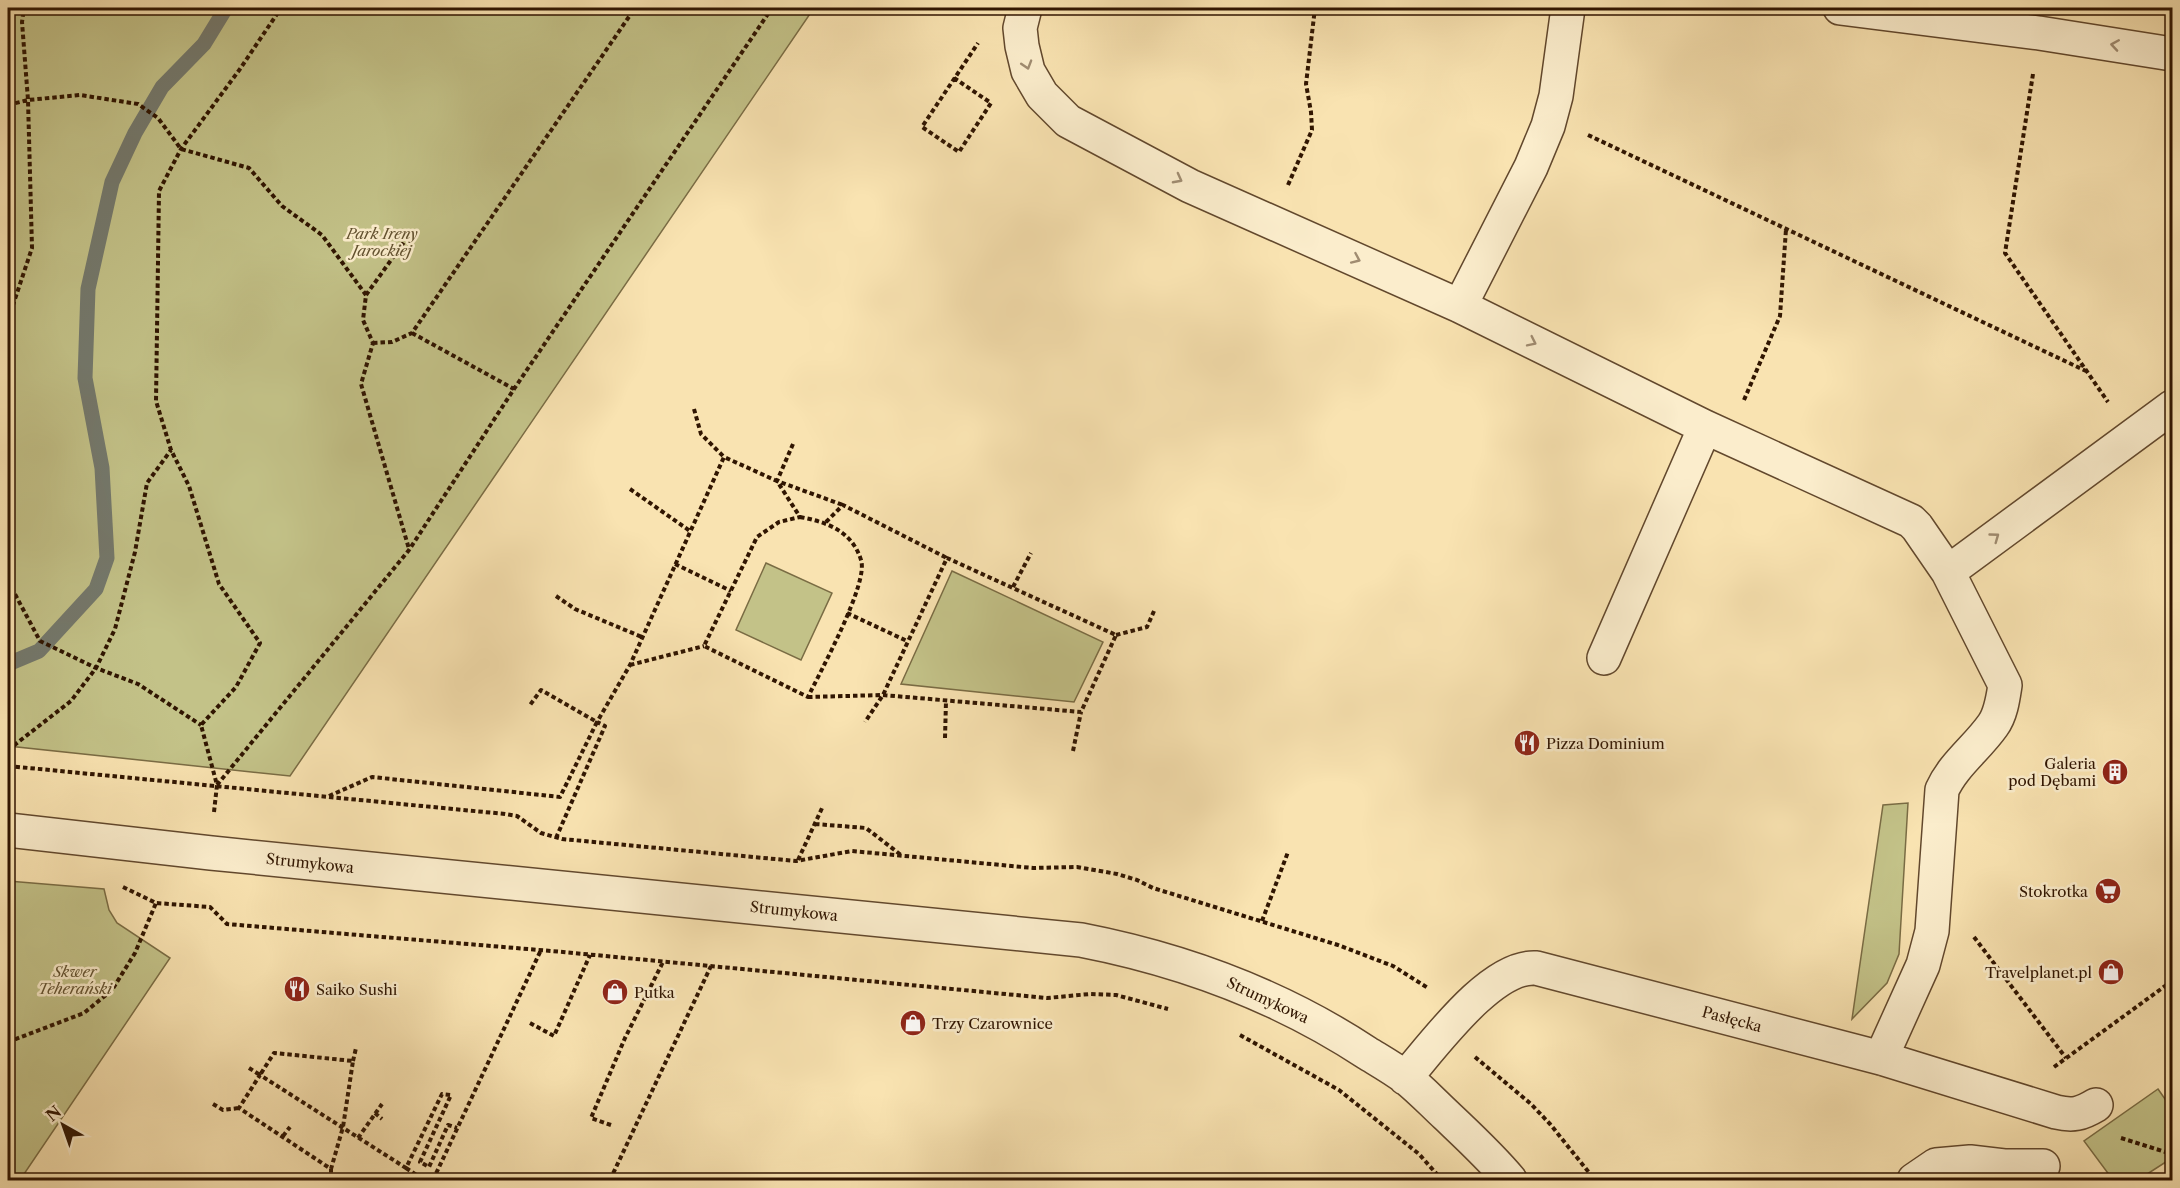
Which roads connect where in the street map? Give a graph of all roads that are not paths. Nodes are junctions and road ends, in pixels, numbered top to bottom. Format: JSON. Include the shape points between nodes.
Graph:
{"nodes":[{"id":1,"x":1025,"y":8,"type":"edge"},
{"id":2,"x":1568,"y":8,"type":"edge"},
{"id":3,"x":1840,"y":8,"type":"edge"},
{"id":4,"x":2172,"y":54,"type":"edge"},
{"id":5,"x":1460,"y":306,"type":"junction"},
{"id":6,"x":2172,"y":407,"type":"edge"},
{"id":7,"x":1717,"y":432,"type":"junction"},
{"id":8,"x":1948,"y":572,"type":"junction"},
{"id":9,"x":1604,"y":658,"type":"dead end"},
{"id":10,"x":8,"y":830,"type":"edge"},
{"id":11,"x":1881,"y":1058,"type":"junction"},
{"id":12,"x":1405,"y":1078,"type":"junction"},
{"id":13,"x":2096,"y":1105,"type":"dead end"},
{"id":14,"x":1510,"y":1180,"type":"edge"},
{"id":15,"x":1914,"y":1180,"type":"edge"},
{"id":16,"x":2034,"y":1180,"type":"edge"}],
"edges":[{"from":1,"to":5,"type":"street","one_way":true,"via":[[1020,28],[1028,71],[1042,95],[1068,121],[1190,186]]},
{"from":2,"to":5,"type":"street","via":[[1551,118]]},
{"from":4,"to":3,"type":"street","one_way":true},
{"from":5,"to":7,"type":"street","one_way":true},
{"from":8,"to":6,"type":"street","one_way":true},
{"from":7,"to":8,"type":"street","via":[[1911,520]]},
{"from":7,"to":9,"type":"street"},
{"from":8,"to":11,"type":"street","via":[[2005,685],[1995,723],[1948,777],[1942,790],[1932,931],[1923,965]]},
{"from":10,"to":12,"type":"street","name":"Strumykowa","via":[[1081,940],[1161,958],[1272,999],[1335,1032]]},
{"from":11,"to":12,"type":"street","name":"Pasłęcka","via":[[1536,968],[1521,968],[1501,978],[1456,1020]]},
{"from":11,"to":13,"type":"street","name":"Pasłęcka","via":[[2066,1114],[2082,1113]]},
{"from":12,"to":14,"type":"street","name":"Strumykowa"},
{"from":15,"to":16,"type":"street","via":[[1936,1165],[1970,1162],[2043,1166]]}]}
